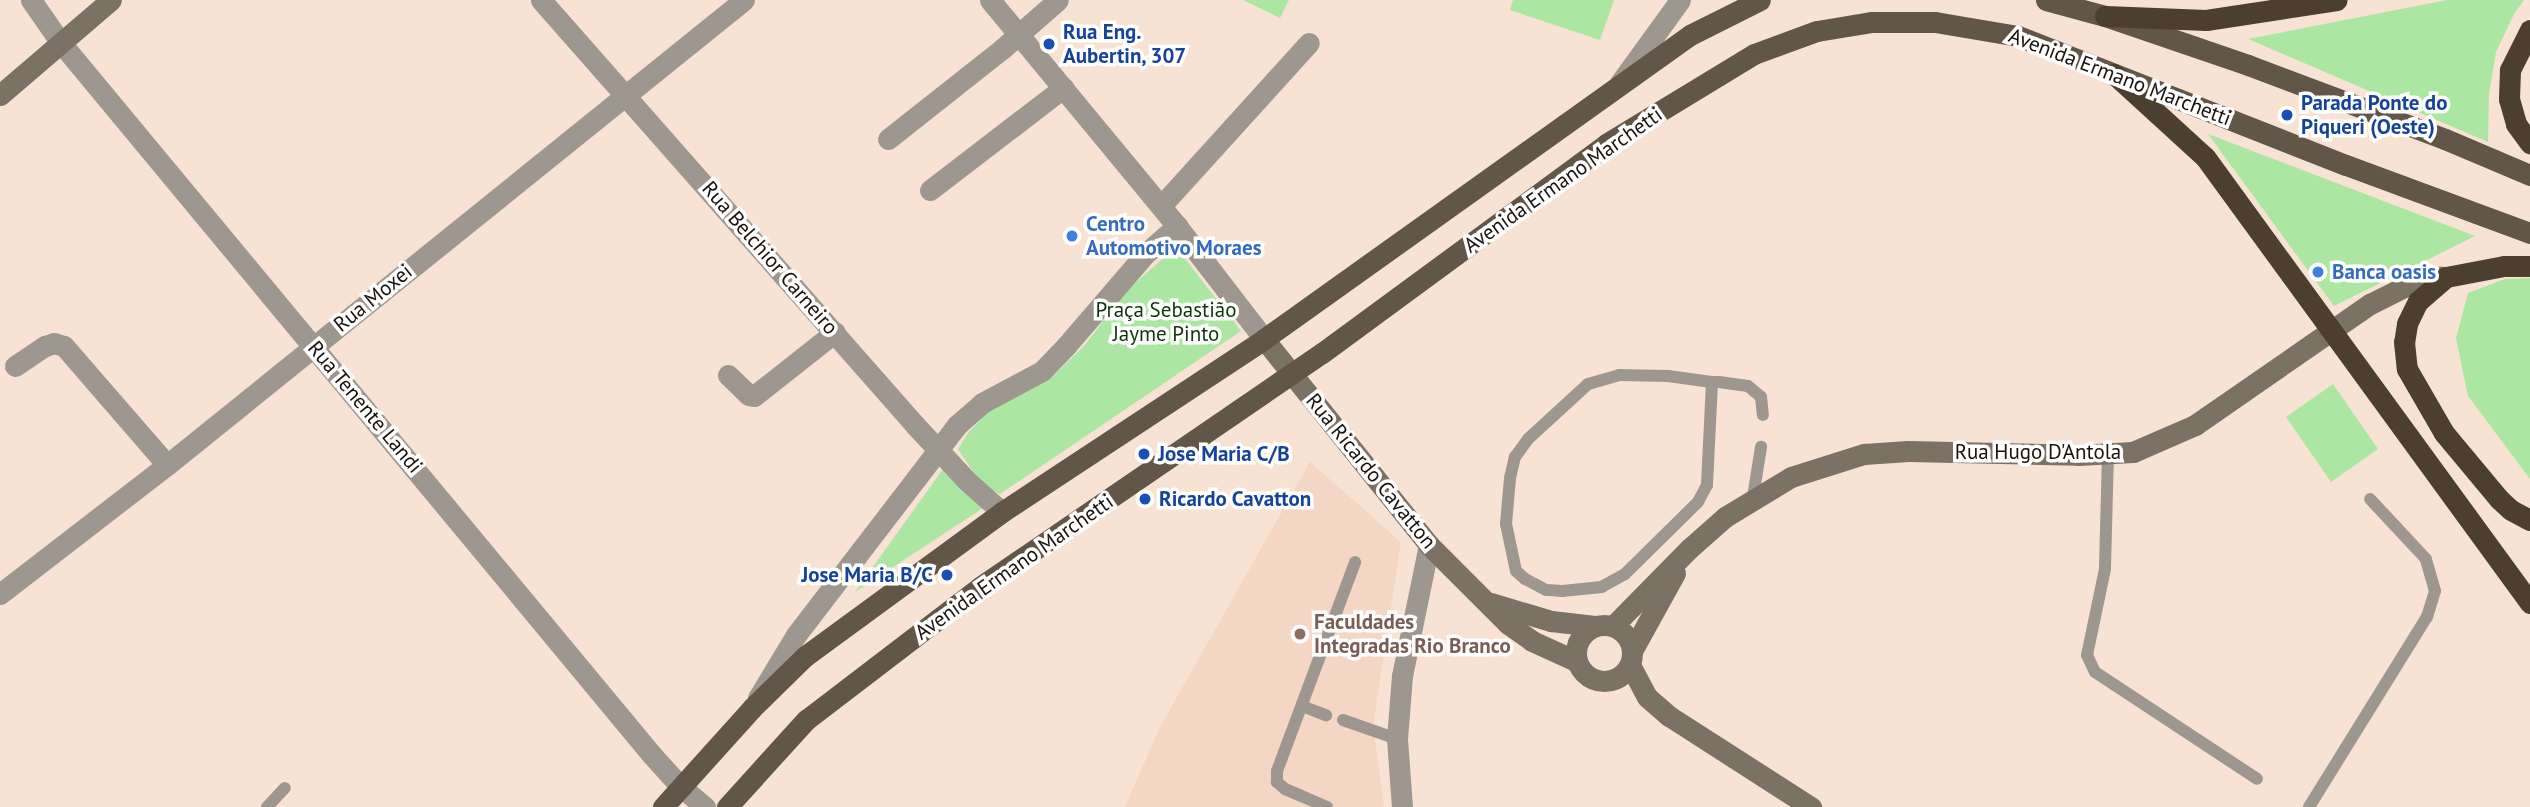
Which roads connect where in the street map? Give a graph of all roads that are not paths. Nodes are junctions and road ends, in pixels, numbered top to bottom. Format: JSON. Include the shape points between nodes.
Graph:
{"nodes":[{"id":1,"x":31,"y":0,"type":"edge"},
{"id":2,"x":111,"y":0,"type":"edge"},
{"id":3,"x":541,"y":0,"type":"edge"},
{"id":4,"x":744,"y":0,"type":"edge"},
{"id":5,"x":990,"y":0,"type":"edge"},
{"id":6,"x":1058,"y":0,"type":"edge"},
{"id":7,"x":1680,"y":0,"type":"edge"},
{"id":8,"x":1760,"y":0,"type":"edge"},
{"id":9,"x":2046,"y":0,"type":"edge"},
{"id":10,"x":2336,"y":0,"type":"edge"},
{"id":11,"x":2105,"y":16,"type":"junction"},
{"id":12,"x":2530,"y":30,"type":"edge"},
{"id":13,"x":1018,"y":34,"type":"junction"},
{"id":14,"x":61,"y":43,"type":"junction"},
{"id":15,"x":1309,"y":43,"type":"dead end"},
{"id":16,"x":2114,"y":74,"type":"junction"},
{"id":17,"x":1063,"y":88,"type":"junction"},
{"id":18,"x":1614,"y":92,"type":"junction"},
{"id":19,"x":625,"y":93,"type":"junction"},
{"id":20,"x":0,"y":95,"type":"edge"},
{"id":21,"x":888,"y":139,"type":"dead end"},
{"id":22,"x":2530,"y":143,"type":"edge"},
{"id":23,"x":2530,"y":175,"type":"edge"},
{"id":24,"x":930,"y":190,"type":"dead end"},
{"id":25,"x":1161,"y":206,"type":"junction"},
{"id":26,"x":1177,"y":226,"type":"junction"},
{"id":27,"x":2530,"y":233,"type":"edge"},
{"id":28,"x":2530,"y":266,"type":"edge"},
{"id":29,"x":2446,"y":277,"type":"junction"},
{"id":30,"x":2330,"y":331,"type":"junction"},
{"id":31,"x":835,"y":332,"type":"junction"},
{"id":32,"x":1264,"y":339,"type":"junction"},
{"id":33,"x":314,"y":346,"type":"junction"},
{"id":34,"x":15,"y":366,"type":"dead end"},
{"id":35,"x":1292,"y":374,"type":"junction"},
{"id":36,"x":728,"y":375,"type":"dead end"},
{"id":37,"x":1712,"y":382,"type":"junction"},
{"id":38,"x":1763,"y":415,"type":"dead end"},
{"id":39,"x":1761,"y":447,"type":"dead end"},
{"id":40,"x":938,"y":449,"type":"junction"},
{"id":41,"x":2108,"y":453,"type":"junction"},
{"id":42,"x":167,"y":465,"type":"junction"},
{"id":43,"x":1753,"y":498,"type":"junction"},
{"id":44,"x":2370,"y":499,"type":"dead end"},
{"id":45,"x":1002,"y":512,"type":"junction"},
{"id":46,"x":2530,"y":520,"type":"edge"},
{"id":47,"x":1429,"y":545,"type":"junction"},
{"id":48,"x":1690,"y":548,"type":"junction"},
{"id":49,"x":1355,"y":562,"type":"dead end"},
{"id":50,"x":0,"y":594,"type":"edge"},
{"id":51,"x":1483,"y":599,"type":"junction"},
{"id":52,"x":2530,"y":603,"type":"edge"},
{"id":53,"x":1604,"y":626,"type":"junction"},
{"id":54,"x":1631,"y":658,"type":"junction"},
{"id":55,"x":1576,"y":661,"type":"junction"},
{"id":56,"x":1302,"y":706,"type":"junction"},
{"id":57,"x":752,"y":708,"type":"junction"},
{"id":58,"x":1326,"y":715,"type":"dead end"},
{"id":59,"x":1343,"y":720,"type":"dead end"},
{"id":60,"x":1397,"y":739,"type":"junction"},
{"id":61,"x":2258,"y":779,"type":"dead end"},
{"id":62,"x":680,"y":786,"type":"junction"},
{"id":63,"x":285,"y":788,"type":"dead end"},
{"id":64,"x":267,"y":807,"type":"edge"},
{"id":65,"x":663,"y":807,"type":"edge"},
{"id":66,"x":705,"y":807,"type":"edge"},
{"id":67,"x":727,"y":807,"type":"edge"},
{"id":68,"x":1327,"y":807,"type":"edge"},
{"id":69,"x":1402,"y":807,"type":"edge"},
{"id":70,"x":1811,"y":807,"type":"edge"},
{"id":71,"x":2309,"y":807,"type":"edge"}],
"edges":[{"from":1,"to":14,"type":"street","name":"Rua Tenente Landi"},
{"from":2,"to":14,"type":"street"},
{"from":3,"to":19,"type":"street","name":"Rua Belchior Carneiro"},
{"from":4,"to":19,"type":"street","name":"Rua Moxei"},
{"from":5,"to":13,"type":"street"},
{"from":6,"to":13,"type":"street"},
{"from":7,"to":18,"type":"street"},
{"from":8,"to":18,"type":"main road","name":"Avenida Ermano Marchetti","via":[[1690,35]]},
{"from":9,"to":11,"type":"main road"},
{"from":10,"to":11,"type":"highway","via":[[2206,20]]},
{"from":11,"to":23,"type":"main road","via":[[2308,87]]},
{"from":12,"to":22,"type":"highway","via":[[2510,70],[2509,99],[2516,124]]},
{"from":13,"to":17,"type":"street"},
{"from":13,"to":21,"type":"street"},
{"from":14,"to":20,"type":"street"},
{"from":14,"to":33,"type":"street","name":"Rua Tenente Landi"},
{"from":15,"to":25,"type":"street"},
{"from":16,"to":27,"type":"main road","name":"Avenida Ermano Marchetti"},
{"from":16,"to":30,"type":"highway","via":[[2205,157]]},
{"from":16,"to":35,"type":"main road","name":"Avenida Ermano Marchetti","via":[[2018,36],[1977,28],[1935,22],[1872,22],[1816,31],[1755,54],[1606,145]]},
{"from":17,"to":24,"type":"street"},
{"from":17,"to":25,"type":"street"},
{"from":18,"to":32,"type":"main road","name":"Avenida Ermano Marchetti"},
{"from":19,"to":31,"type":"street","name":"Rua Belchior Carneiro"},
{"from":19,"to":33,"type":"street","name":"Rua Moxei"},
{"from":25,"to":26,"type":"street"},
{"from":26,"to":32,"type":"street"},
{"from":26,"to":40,"type":"street","via":[[1144,254],[1042,371],[982,403]]},
{"from":28,"to":29,"type":"highway"},
{"from":29,"to":30,"type":"street","name":"Rua Hugo D'Antola","via":[[2426,276],[2370,304]]},
{"from":29,"to":46,"type":"highway","via":[[2418,301],[2407,324],[2407,369],[2444,433],[2499,499]]},
{"from":30,"to":41,"type":"street","name":"Rua Hugo D'Antola","via":[[2195,425],[2133,452]]},
{"from":30,"to":52,"type":"highway"},
{"from":31,"to":36,"type":"street","via":[[754,396]]},
{"from":31,"to":40,"type":"street","name":"Rua Belchior Carneiro"},
{"from":32,"to":35,"type":"street","name":"Rua Ricardo Cavatton"},
{"from":32,"to":45,"type":"main road","name":"Avenida Ermano Marchetti"},
{"from":33,"to":42,"type":"street","name":"Rua Moxei"},
{"from":33,"to":62,"type":"street","name":"Rua Tenente Landi"},
{"from":34,"to":42,"type":"street","via":[[54,342],[64,346]]},
{"from":35,"to":47,"type":"street","name":"Rua Ricardo Cavatton"},
{"from":35,"to":67,"type":"main road","name":"Avenida Ermano Marchetti","via":[[980,586],[806,720]]},
{"from":37,"to":37,"type":"lane","via":[[1668,376],[1602,377],[1588,384],[1528,439],[1510,478],[1506,524],[1516,570],[1546,590],[1562,591],[1602,587],[1625,574],[1698,502],[1707,485]]},
{"from":37,"to":38,"type":"lane","via":[[1753,388],[1762,397]]},
{"from":39,"to":43,"type":"lane"},
{"from":40,"to":45,"type":"street","name":"Rua Belchior Carneiro"},
{"from":40,"to":57,"type":"street","via":[[796,635]]},
{"from":41,"to":43,"type":"street","name":"Rua Hugo D'Antola","via":[[1864,454],[1791,477]]},
{"from":41,"to":61,"type":"lane","via":[[2105,569],[2087,655],[2095,672]]},
{"from":42,"to":50,"type":"street","name":"Rua Moxei"},
{"from":43,"to":48,"type":"street","name":"Rua Hugo D'Antola"},
{"from":44,"to":71,"type":"lane","via":[[2426,559],[2435,591],[2427,617]]},
{"from":45,"to":57,"type":"main road","name":"Avenida Ermano Marchetti","via":[[804,657]]},
{"from":47,"to":51,"type":"street","name":"Rua Ricardo Cavatton"},
{"from":47,"to":60,"type":"street","via":[[1402,676]]},
{"from":48,"to":53,"type":"street","name":"Rua Hugo D'Antola"},
{"from":48,"to":54,"type":"street","name":"Rua Hugo D'Antola"},
{"from":49,"to":56,"type":"lane"},
{"from":51,"to":53,"type":"street","name":"Rua Ricardo Cavatton","via":[[1551,621]]},
{"from":51,"to":55,"type":"street","name":"Rua Ricardo Cavatton","via":[[1532,641]]},
{"from":53,"to":54,"type":"street","via":[[1626,635]]},
{"from":53,"to":55,"type":"street","via":[[1581,636]]},
{"from":54,"to":55,"type":"street","via":[[1616,679],[1597,681]]},
{"from":54,"to":70,"type":"street","via":[[1647,697],[1669,716]]},
{"from":56,"to":58,"type":"lane"},
{"from":56,"to":68,"type":"lane","via":[[1277,782]]},
{"from":57,"to":62,"type":"main road","name":"Avenida Ermano Marchetti"},
{"from":59,"to":60,"type":"lane"},
{"from":60,"to":69,"type":"street"},
{"from":62,"to":65,"type":"main road","name":"Avenida Ermano Marchetti"},
{"from":62,"to":66,"type":"street","name":"Rua Tenente Landi"},
{"from":63,"to":64,"type":"lane"}]}
